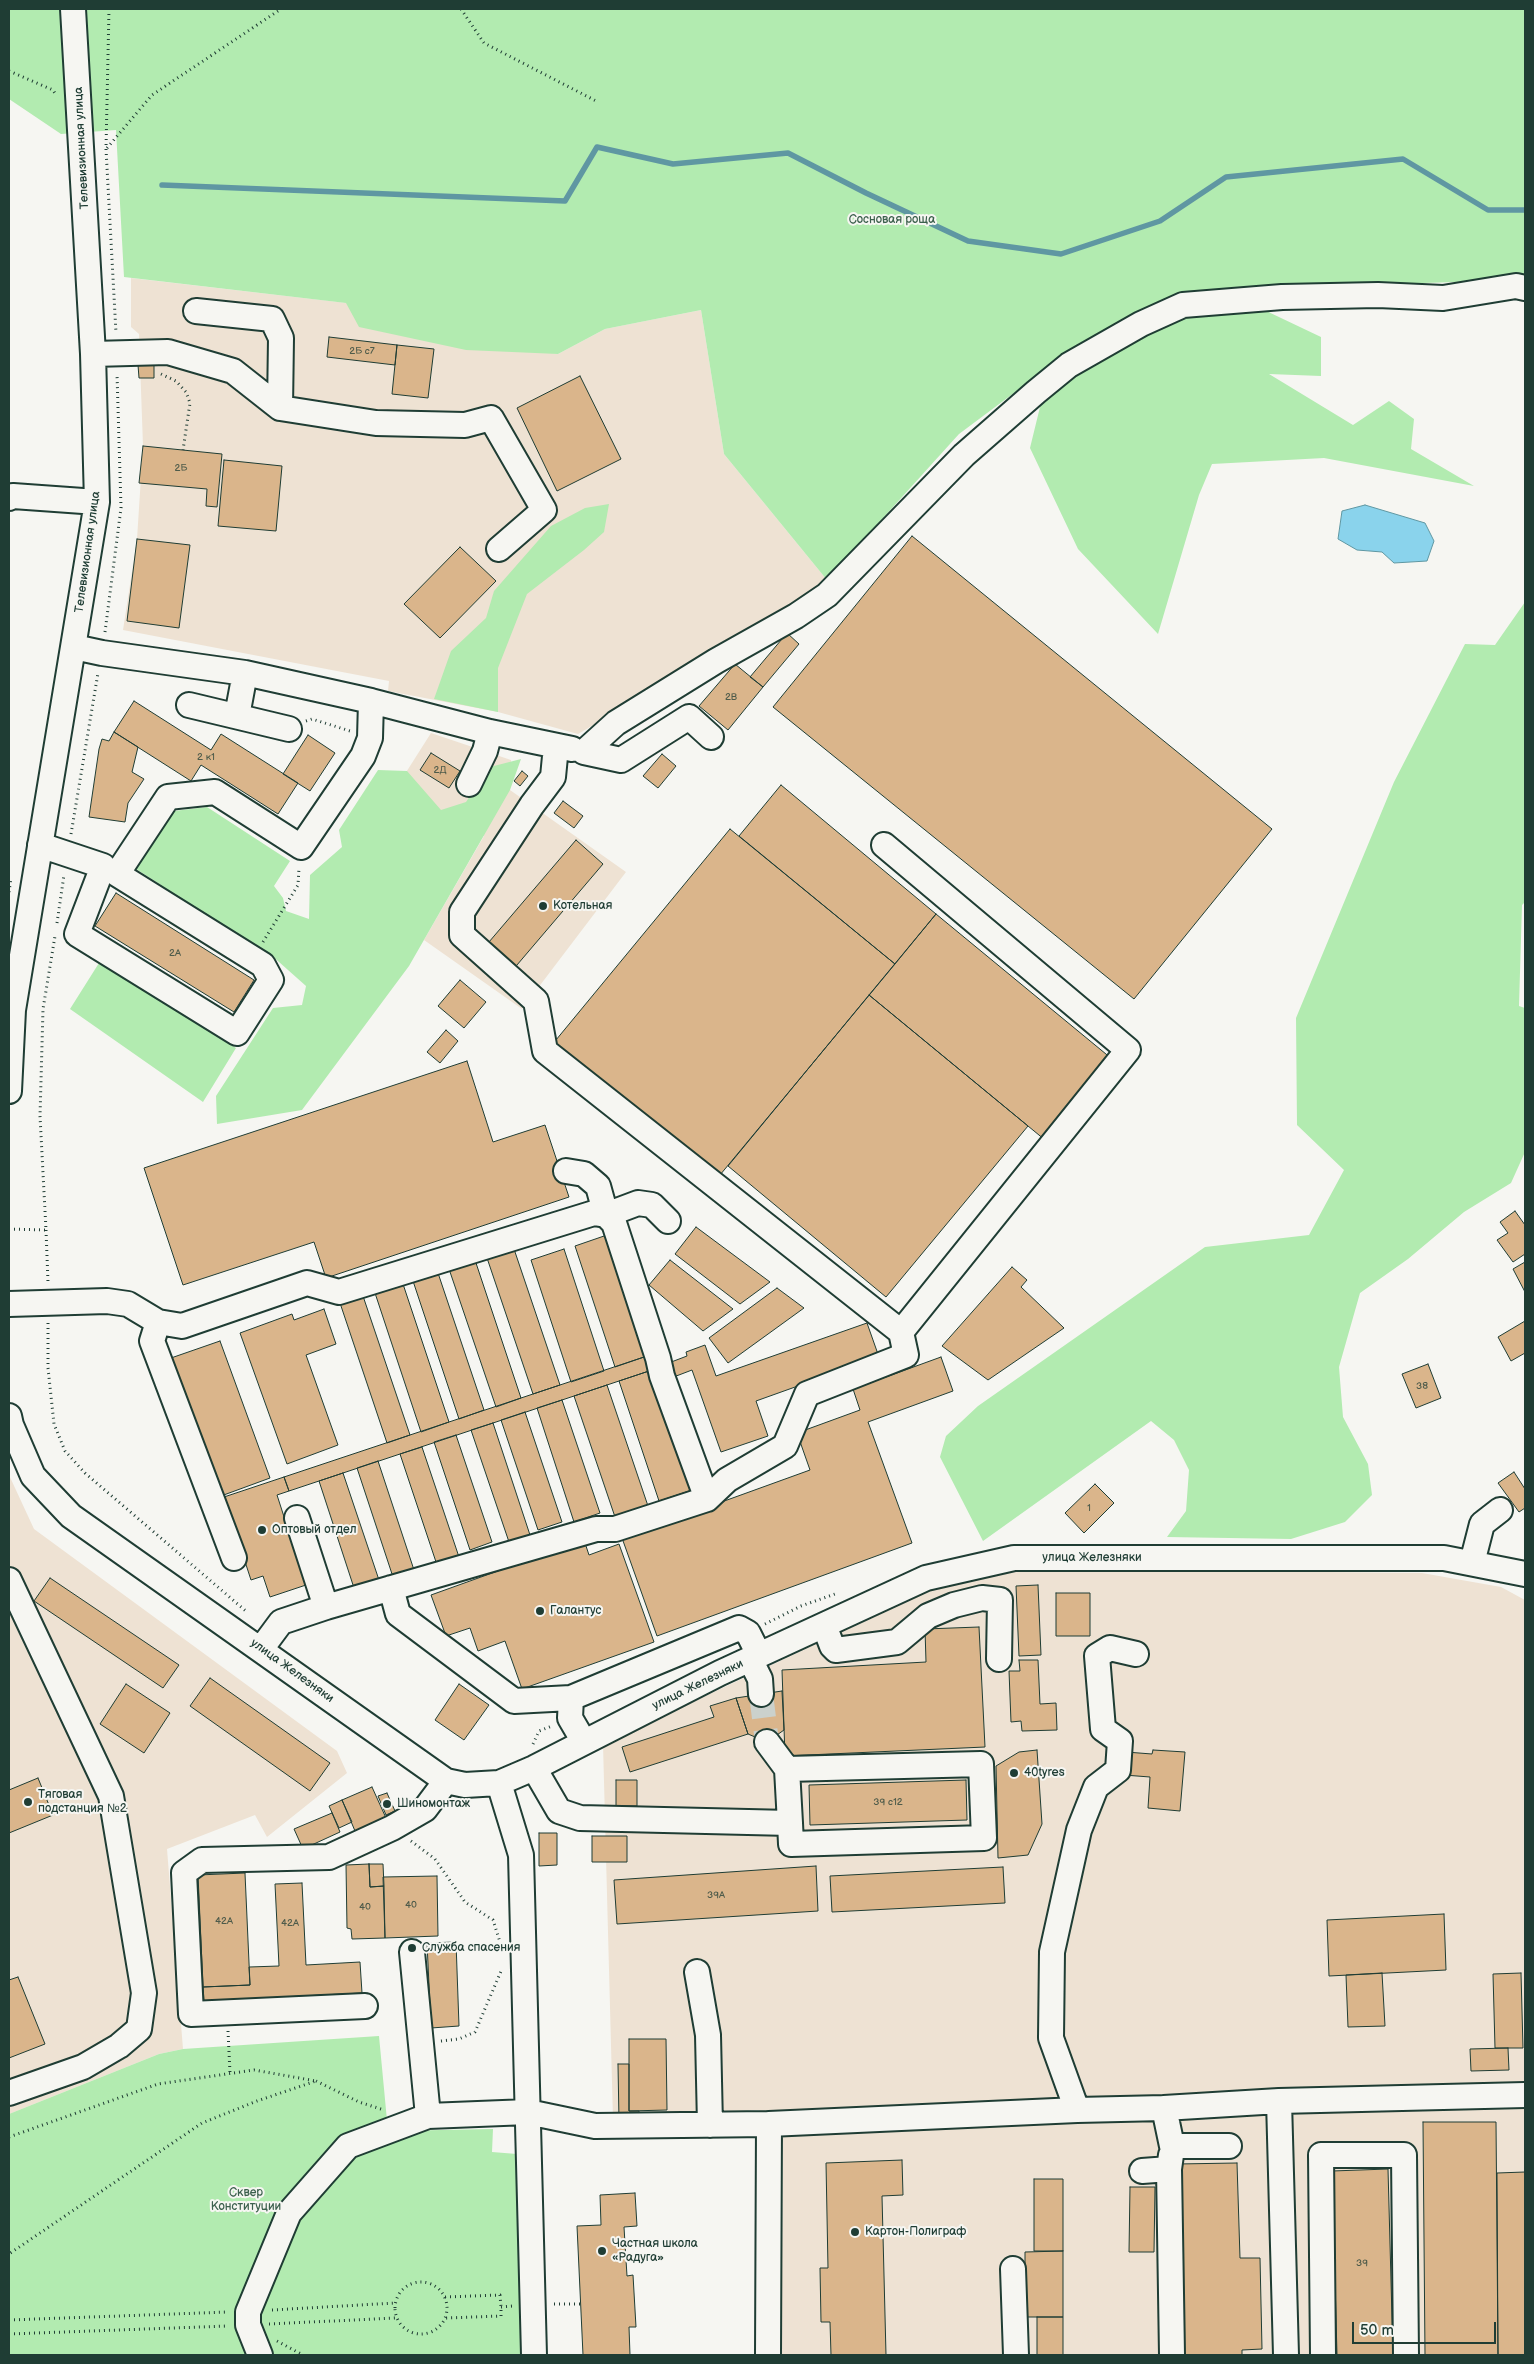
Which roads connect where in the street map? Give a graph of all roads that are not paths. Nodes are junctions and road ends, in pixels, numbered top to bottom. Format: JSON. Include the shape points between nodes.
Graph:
{"nodes":[{"id":1,"x":73,"y":9,"type":"edge"},
{"id":2,"x":1525,"y":288,"type":"edge"},
{"id":3,"x":196,"y":310,"type":"dead end"},
{"id":4,"x":93,"y":354,"type":"junction"},
{"id":5,"x":280,"y":408,"type":"junction"},
{"id":6,"x":9,"y":498,"type":"edge"},
{"id":7,"x":97,"y":502,"type":"junction"},
{"id":8,"x":499,"y":549,"type":"dead end"},
{"id":9,"x":74,"y":647,"type":"junction"},
{"id":10,"x":245,"y":673,"type":"junction"},
{"id":11,"x":372,"y":701,"type":"junction"},
{"id":12,"x":189,"y":705,"type":"dead end"},
{"id":13,"x":236,"y":716,"type":"junction"},
{"id":14,"x":289,"y":730,"type":"road end"},
{"id":15,"x":490,"y":732,"type":"junction"},
{"id":16,"x":711,"y":737,"type":"dead end"},
{"id":17,"x":556,"y":746,"type":"junction"},
{"id":18,"x":584,"y":752,"type":"junction"},
{"id":19,"x":469,"y":784,"type":"dead end"},
{"id":20,"x":884,"y":844,"type":"dead end"},
{"id":21,"x":40,"y":845,"type":"junction"},
{"id":22,"x":110,"y":870,"type":"junction"},
{"id":23,"x":9,"y":1091,"type":"edge"},
{"id":24,"x":566,"y":1171,"type":"dead end"},
{"id":25,"x":606,"y":1215,"type":"junction"},
{"id":26,"x":668,"y":1221,"type":"dead end"},
{"id":27,"x":9,"y":1304,"type":"edge"},
{"id":28,"x":158,"y":1322,"type":"junction"},
{"id":29,"x":902,"y":1332,"type":"junction"},
{"id":30,"x":9,"y":1416,"type":"edge"},
{"id":31,"x":707,"y":1499,"type":"junction"},
{"id":32,"x":1500,"y":1510,"type":"dead end"},
{"id":33,"x":297,"y":1518,"type":"dead end"},
{"id":34,"x":234,"y":1558,"type":"dead end"},
{"id":35,"x":1472,"y":1563,"type":"junction"},
{"id":36,"x":1525,"y":1574,"type":"edge"},
{"id":37,"x":9,"y":1580,"type":"edge"},
{"id":38,"x":391,"y":1588,"type":"junction"},
{"id":39,"x":326,"y":1606,"type":"junction"},
{"id":40,"x":824,"y":1625,"type":"junction"},
{"id":41,"x":261,"y":1649,"type":"junction"},
{"id":42,"x":1136,"y":1654,"type":"dead end"},
{"id":43,"x":754,"y":1657,"type":"junction"},
{"id":44,"x":999,"y":1659,"type":"dead end"},
{"id":45,"x":760,"y":1694,"type":"tunnel mouth"},
{"id":46,"x":571,"y":1698,"type":"junction"},
{"id":47,"x":584,"y":1742,"type":"junction"},
{"id":48,"x":767,"y":1742,"type":"tunnel mouth"},
{"id":49,"x":534,"y":1768,"type":"junction"},
{"id":50,"x":786,"y":1769,"type":"junction"},
{"id":51,"x":446,"y":1781,"type":"junction"},
{"id":52,"x":499,"y":1783,"type":"junction"},
{"id":53,"x":790,"y":1823,"type":"junction"},
{"id":54,"x":412,"y":1952,"type":"dead end"},
{"id":55,"x":697,"y":1972,"type":"dead end"},
{"id":56,"x":365,"y":2006,"type":"dead end"},
{"id":57,"x":9,"y":2093,"type":"edge"},
{"id":58,"x":1525,"y":2095,"type":"edge"},
{"id":59,"x":1279,"y":2101,"type":"junction"},
{"id":60,"x":1164,"y":2108,"type":"junction"},
{"id":61,"x":1077,"y":2110,"type":"junction"},
{"id":62,"x":528,"y":2112,"type":"junction"},
{"id":63,"x":419,"y":2119,"type":"junction"},
{"id":64,"x":770,"y":2124,"type":"junction"},
{"id":65,"x":710,"y":2125,"type":"junction"},
{"id":66,"x":1172,"y":2146,"type":"junction"},
{"id":67,"x":1229,"y":2146,"type":"dead end"},
{"id":68,"x":1169,"y":2169,"type":"junction"},
{"id":69,"x":1142,"y":2171,"type":"dead end"},
{"id":70,"x":1013,"y":2270,"type":"dead end"},
{"id":71,"x":260,"y":2355,"type":"edge"},
{"id":72,"x":534,"y":2355,"type":"edge"},
{"id":73,"x":768,"y":2355,"type":"edge"},
{"id":74,"x":1016,"y":2355,"type":"edge"},
{"id":75,"x":1172,"y":2355,"type":"edge"},
{"id":76,"x":1286,"y":2355,"type":"edge"},
{"id":77,"x":1322,"y":2355,"type":"edge"},
{"id":78,"x":1406,"y":2355,"type":"edge"}],
"edges":[{"from":1,"to":4,"type":"street","name":"Телевизионная улица"},
{"from":2,"to":18,"type":"street","via":[[1516,286],[1443,298],[1378,295],[1282,297],[1183,304],[1141,324],[1069,365],[1029,398],[964,455],[827,595],[616,723]]},
{"from":3,"to":5,"type":"street","via":[[272,319],[281,338]]},
{"from":4,"to":5,"type":"street","via":[[168,352],[233,371]]},
{"from":4,"to":7,"type":"street","name":"Телевизионная улица"},
{"from":5,"to":8,"type":"street","via":[[376,423],[465,425],[491,418],[544,510]]},
{"from":6,"to":7,"type":"street"},
{"from":7,"to":9,"type":"street","name":"Телевизионная улица"},
{"from":9,"to":10,"type":"street"},
{"from":9,"to":21,"type":"street","name":"Телевизионная улица"},
{"from":10,"to":11,"type":"street"},
{"from":10,"to":13,"type":"street"},
{"from":11,"to":15,"type":"street"},
{"from":11,"to":22,"type":"street","via":[[370,738],[363,756],[301,847],[215,792],[168,798]]},
{"from":12,"to":13,"type":"street"},
{"from":13,"to":14,"type":"street"},
{"from":15,"to":17,"type":"street"},
{"from":15,"to":19,"type":"street"},
{"from":16,"to":18,"type":"street","via":[[689,717],[621,760]]},
{"from":17,"to":18,"type":"street"},
{"from":17,"to":29,"type":"street","via":[[553,777],[462,912],[462,935],[536,1001],[546,1051]]},
{"from":20,"to":29,"type":"street","via":[[1128,1050]]},
{"from":21,"to":22,"type":"street"},
{"from":21,"to":23,"type":"street","name":"Телевизионная улица","via":[[14,1010]]},
{"from":22,"to":22,"type":"street","via":[[263,966],[271,980],[237,1033],[77,934]]},
{"from":24,"to":25,"type":"street","via":[[584,1174],[598,1186]]},
{"from":25,"to":26,"type":"street","via":[[638,1203],[652,1205]]},
{"from":25,"to":28,"type":"street","via":[[594,1213],[339,1292],[307,1283],[182,1326]]},
{"from":25,"to":31,"type":"street","via":[[614,1222],[662,1376]]},
{"from":27,"to":28,"type":"street","via":[[128,1304]]},
{"from":28,"to":34,"type":"street","via":[[152,1341]]},
{"from":29,"to":31,"type":"street","via":[[906,1355],[807,1394],[785,1446],[727,1480]]},
{"from":30,"to":41,"type":"street","name":"улица Железняки","via":[[33,1476],[71,1516]]},
{"from":31,"to":38,"type":"street","via":[[615,1529],[596,1529]]},
{"from":32,"to":35,"type":"street","via":[[1482,1524]]},
{"from":33,"to":39,"type":"street"},
{"from":35,"to":36,"type":"street","name":"улица Железняки"},
{"from":35,"to":40,"type":"street","name":"улица Железняки","via":[[1444,1558],[1014,1558],[926,1578]]},
{"from":37,"to":57,"type":"street","via":[[111,1796],[144,1993],[139,2029],[119,2046],[82,2067]]},
{"from":38,"to":39,"type":"street"},
{"from":38,"to":46,"type":"street","via":[[398,1614],[514,1701]]},
{"from":39,"to":41,"type":"street","via":[[281,1622]]},
{"from":40,"to":43,"type":"street","name":"улица Железняки"},
{"from":40,"to":44,"type":"street","via":[[836,1650],[897,1642],[928,1616],[954,1605],[982,1598],[1000,1600]]},
{"from":41,"to":51,"type":"street","name":"улица Железняки"},
{"from":42,"to":61,"type":"street","via":[[1110,1648],[1097,1656],[1103,1729],[1120,1741],[1118,1770],[1096,1787],[1079,1830],[1052,1952],[1051,2038]]},
{"from":43,"to":45,"type":"street"},
{"from":43,"to":46,"type":"street","via":[[748,1633],[739,1628]]},
{"from":43,"to":47,"type":"street","name":"улица Железняки"},
{"from":46,"to":47,"type":"street","via":[[570,1718]]},
{"from":47,"to":49,"type":"street","name":"улица Железняки"},
{"from":48,"to":50,"type":"street"},
{"from":49,"to":52,"type":"street","name":"улица Железняки"},
{"from":49,"to":53,"type":"street","via":[[558,1811],[580,1818]]},
{"from":50,"to":53,"type":"street"},
{"from":50,"to":53,"type":"street","via":[[981,1764],[984,1838],[791,1844]]},
{"from":51,"to":52,"type":"street","name":"улица Железняки","via":[[464,1785]]},
{"from":51,"to":56,"type":"street","via":[[425,1809],[329,1857],[202,1860],[184,1872],[192,2014]]},
{"from":52,"to":62,"type":"street","via":[[522,1854]]},
{"from":54,"to":63,"type":"street","via":[[421,2044]]},
{"from":55,"to":65,"type":"street","via":[[708,2034]]},
{"from":58,"to":59,"type":"street"},
{"from":59,"to":60,"type":"street"},
{"from":59,"to":76,"type":"street"},
{"from":60,"to":61,"type":"street"},
{"from":60,"to":66,"type":"street"},
{"from":61,"to":64,"type":"street"},
{"from":62,"to":63,"type":"street"},
{"from":62,"to":65,"type":"street","via":[[595,2126]]},
{"from":62,"to":72,"type":"street"},
{"from":63,"to":71,"type":"street","via":[[348,2146],[289,2213],[248,2318]]},
{"from":64,"to":65,"type":"street"},
{"from":64,"to":73,"type":"street"},
{"from":66,"to":67,"type":"street"},
{"from":66,"to":68,"type":"street"},
{"from":68,"to":69,"type":"street"},
{"from":68,"to":75,"type":"street"},
{"from":70,"to":74,"type":"street"},
{"from":77,"to":78,"type":"street","via":[[1321,2156],[1404,2154]]}]}
